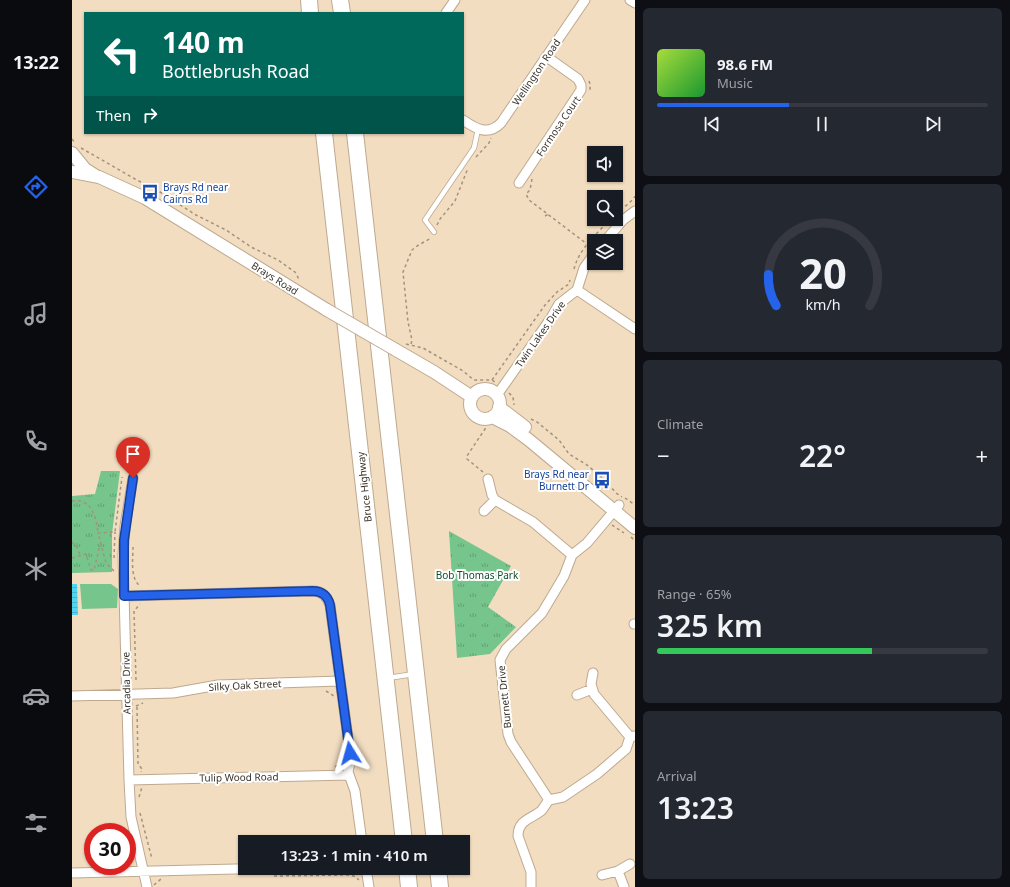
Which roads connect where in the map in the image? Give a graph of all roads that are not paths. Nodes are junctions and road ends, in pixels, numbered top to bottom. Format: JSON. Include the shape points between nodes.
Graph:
{"nodes":[{"id":1,"x":308,"y":0,"type":"edge"},
{"id":2,"x":340,"y":0,"type":"edge"},
{"id":3,"x":454,"y":0,"type":"edge"},
{"id":4,"x":585,"y":0,"type":"edge"},
{"id":5,"x":630,"y":0,"type":"edge"},
{"id":6,"x":635,"y":3,"type":"edge"},
{"id":7,"x":310,"y":12,"type":"edge"},
{"id":8,"x":342,"y":12,"type":"edge"},
{"id":9,"x":447,"y":12,"type":"edge"},
{"id":10,"x":547,"y":57,"type":"junction"},
{"id":11,"x":464,"y":121,"type":"edge"},
{"id":12,"x":478,"y":129,"type":"junction"},
{"id":13,"x":324,"y":134,"type":"edge"},
{"id":14,"x":355,"y":134,"type":"edge"},
{"id":15,"x":76,"y":148,"type":"edge"},
{"id":16,"x":72,"y":172,"type":"edge"},
{"id":17,"x":99,"y":178,"type":"junction"},
{"id":18,"x":519,"y":183,"type":"dead end"},
{"id":19,"x":635,"y":211,"type":"edge"},
{"id":20,"x":434,"y":232,"type":"road end"},
{"id":21,"x":611,"y":234,"type":"edge"},
{"id":22,"x":587,"y":264,"type":"edge"},
{"id":23,"x":577,"y":290,"type":"junction"},
{"id":24,"x":635,"y":329,"type":"edge"},
{"id":25,"x":472,"y":397,"type":"junction"},
{"id":26,"x":495,"y":411,"type":"junction"},
{"id":27,"x":133,"y":478,"type":"dead end"},
{"id":28,"x":488,"y":479,"type":"road end"},
{"id":29,"x":495,"y":500,"type":"junction"},
{"id":30,"x":617,"y":508,"type":"junction"},
{"id":31,"x":484,"y":511,"type":"dead end"},
{"id":32,"x":635,"y":518,"type":"edge"},
{"id":33,"x":630,"y":533,"type":"edge"},
{"id":34,"x":572,"y":555,"type":"junction"},
{"id":35,"x":124,"y":596,"type":"junction"},
{"id":36,"x":593,"y":673,"type":"dead end"},
{"id":37,"x":416,"y":674,"type":"junction"},
{"id":38,"x":385,"y":678,"type":"junction"},
{"id":39,"x":340,"y":681,"type":"junction"},
{"id":40,"x":592,"y":688,"type":"junction"},
{"id":41,"x":126,"y":695,"type":"junction"},
{"id":42,"x":578,"y":695,"type":"dead end"},
{"id":43,"x":72,"y":696,"type":"edge"},
{"id":44,"x":632,"y":736,"type":"edge"},
{"id":45,"x":348,"y":775,"type":"junction"},
{"id":46,"x":129,"y":780,"type":"junction"},
{"id":47,"x":549,"y":800,"type":"junction"},
{"id":48,"x":361,"y":835,"type":"edge"},
{"id":49,"x":403,"y":835,"type":"edge"},
{"id":50,"x":434,"y":835,"type":"edge"},
{"id":51,"x":630,"y":864,"type":"dead end"},
{"id":52,"x":238,"y":869,"type":"edge"},
{"id":53,"x":144,"y":871,"type":"junction"},
{"id":54,"x":618,"y":871,"type":"junction"},
{"id":55,"x":72,"y":873,"type":"edge"},
{"id":56,"x":367,"y":875,"type":"edge"},
{"id":57,"x":408,"y":875,"type":"edge"},
{"id":58,"x":439,"y":875,"type":"edge"},
{"id":59,"x":602,"y":876,"type":"dead end"},
{"id":60,"x":147,"y":887,"type":"edge"},
{"id":61,"x":368,"y":887,"type":"edge"},
{"id":62,"x":409,"y":887,"type":"edge"},
{"id":63,"x":440,"y":887,"type":"edge"},
{"id":64,"x":532,"y":887,"type":"edge"},
{"id":65,"x":624,"y":887,"type":"edge"}],
"edges":[{"from":1,"to":7,"type":"highway"},
{"from":2,"to":8,"type":"highway"},
{"from":3,"to":9,"type":"street"},
{"from":4,"to":10,"type":"street","name":"Wellington Road"},
{"from":5,"to":6,"type":"street"},
{"from":10,"to":12,"type":"street","name":"Wellington Road","via":[[501,123],[491,130]]},
{"from":10,"to":18,"type":"street","name":"Formosa Court","via":[[578,79],[581,90]]},
{"from":11,"to":12,"type":"street"},
{"from":12,"to":20,"type":"lane","via":[[474,148],[425,220]]},
{"from":13,"to":38,"type":"highway","name":"Bruce Highway"},
{"from":14,"to":37,"type":"highway"},
{"from":15,"to":17,"type":"main road","via":[[85,168]]},
{"from":16,"to":17,"type":"main road","name":"Brays Road"},
{"from":17,"to":25,"type":"main road","name":"Brays Road","bridge":true,"via":[[145,198],[327,310],[399,347]]},
{"from":19,"to":21,"type":"street"},
{"from":22,"to":23,"type":"street"},
{"from":23,"to":24,"type":"street"},
{"from":23,"to":26,"type":"street","name":"Twin Lakes Drive","via":[[559,304]]},
{"from":25,"to":26,"type":"main road","via":[[470,406],[474,414],[483,418]]},
{"from":25,"to":26,"type":"main road","via":[[479,390],[489,390]]},
{"from":26,"to":30,"type":"main road","via":[[510,426]]},
{"from":27,"to":35,"type":"street","name":"Arcadia Drive","via":[[124,540]]},
{"from":28,"to":29,"type":"street"},
{"from":29,"to":31,"type":"street"},
{"from":29,"to":34,"type":"street","via":[[533,522]]},
{"from":30,"to":32,"type":"main road"},
{"from":30,"to":33,"type":"main road"},
{"from":30,"to":34,"type":"street","via":[[587,544]]},
{"from":34,"to":47,"type":"street","name":"Burnett Drive","via":[[564,576],[542,613],[506,649],[500,660],[508,734]]},
{"from":35,"to":39,"type":"street","via":[[319,592],[329,602]]},
{"from":35,"to":41,"type":"street","name":"Arcadia Drive"},
{"from":36,"to":40,"type":"street"},
{"from":37,"to":38,"type":"lane"},
{"from":37,"to":50,"type":"highway"},
{"from":38,"to":49,"type":"highway","name":"Bruce Highway"},
{"from":39,"to":41,"type":"street","name":"Silky Oak Street","via":[[218,685],[173,693]]},
{"from":39,"to":45,"type":"street","via":[[350,753]]},
{"from":40,"to":42,"type":"street"},
{"from":40,"to":44,"type":"street","via":[[597,698]]},
{"from":41,"to":43,"type":"street","name":"Silky Oak Street"},
{"from":41,"to":46,"type":"street","name":"Arcadia Drive"},
{"from":44,"to":47,"type":"street","via":[[626,748],[597,774],[563,797]]},
{"from":45,"to":46,"type":"street","name":"Tulip Wood Road"},
{"from":45,"to":48,"type":"street","via":[[355,788]]},
{"from":46,"to":53,"type":"street","name":"Arcadia Drive","via":[[131,817]]},
{"from":47,"to":64,"type":"street","via":[[542,810],[522,823],[518,831],[519,841],[531,872]]},
{"from":51,"to":54,"type":"street"},
{"from":52,"to":53,"type":"street"},
{"from":53,"to":55,"type":"street"},
{"from":53,"to":60,"type":"street","name":"Arcadia Drive"},
{"from":54,"to":59,"type":"street"},
{"from":54,"to":65,"type":"street"},
{"from":56,"to":61,"type":"street"},
{"from":57,"to":62,"type":"highway"},
{"from":58,"to":63,"type":"highway"}]}
